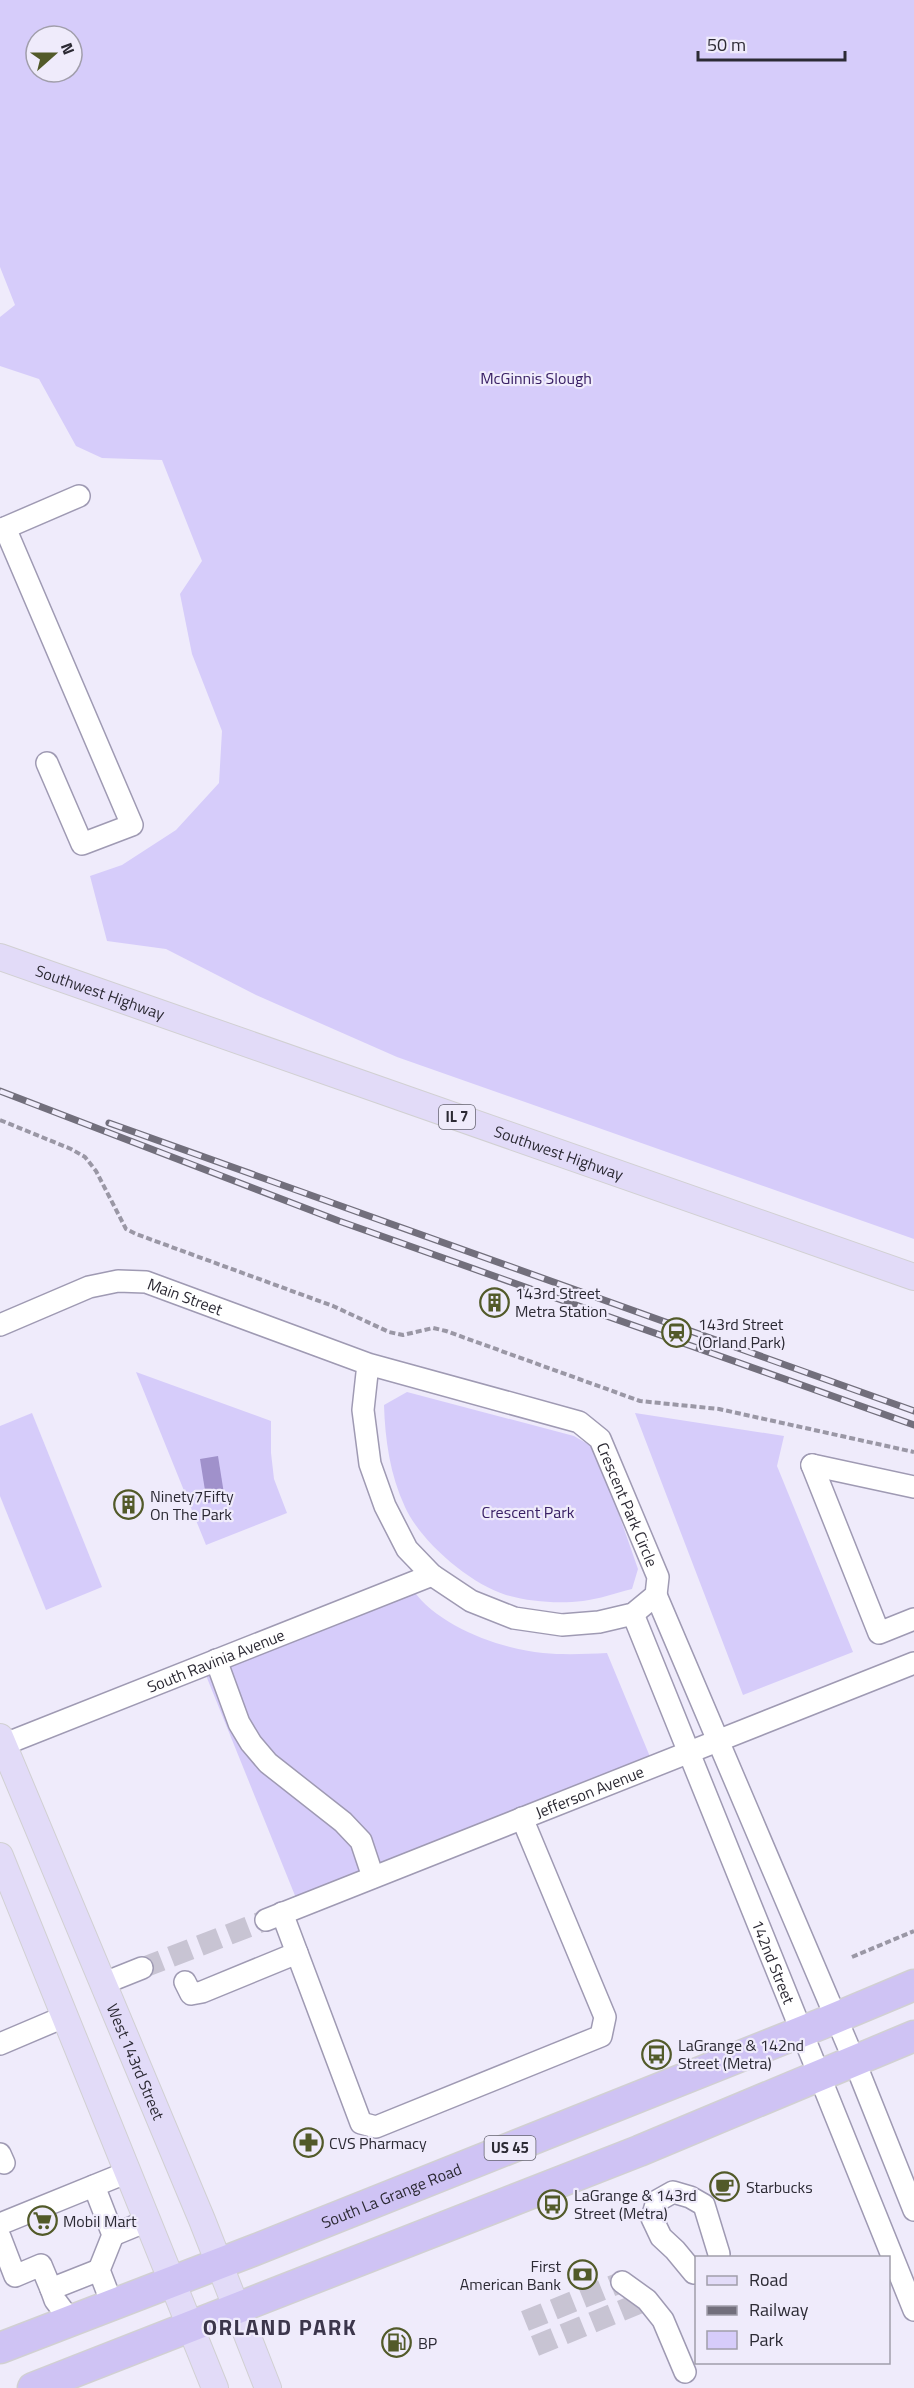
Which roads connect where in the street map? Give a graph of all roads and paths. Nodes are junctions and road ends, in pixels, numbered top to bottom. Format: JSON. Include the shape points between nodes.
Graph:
{"nodes":[{"id":1,"x":79,"y":496,"type":"dead end"},
{"id":2,"x":2,"y":529,"type":"edge"},
{"id":3,"x":46,"y":763,"type":"dead end"},
{"id":4,"x":0,"y":957,"type":"edge"},
{"id":5,"x":0,"y":1120,"type":"edge"},
{"id":6,"x":914,"y":1277,"type":"edge"},
{"id":7,"x":0,"y":1325,"type":"edge"},
{"id":8,"x":368,"y":1364,"type":"junction"},
{"id":9,"x":914,"y":1452,"type":"edge"},
{"id":10,"x":914,"y":1487,"type":"edge"},
{"id":11,"x":432,"y":1575,"type":"junction"},
{"id":12,"x":656,"y":1595,"type":"junction"},
{"id":13,"x":633,"y":1614,"type":"junction"},
{"id":14,"x":914,"y":1619,"type":"edge"},
{"id":15,"x":216,"y":1660,"type":"junction"},
{"id":16,"x":914,"y":1663,"type":"edge"},
{"id":17,"x":717,"y":1742,"type":"junction"},
{"id":18,"x":1,"y":1743,"type":"edge"},
{"id":19,"x":689,"y":1753,"type":"junction"},
{"id":20,"x":522,"y":1818,"type":"junction"},
{"id":21,"x":0,"y":1856,"type":"edge"},
{"id":22,"x":373,"y":1877,"type":"junction"},
{"id":23,"x":914,"y":1931,"type":"edge"},
{"id":24,"x":297,"y":1953,"type":"junction"},
{"id":25,"x":852,"y":1957,"type":"dead end"},
{"id":26,"x":142,"y":1968,"type":"tunnel mouth"},
{"id":27,"x":185,"y":1982,"type":"dead end"},
{"id":28,"x":102,"y":1984,"type":"junction"},
{"id":29,"x":914,"y":1984,"type":"edge"},
{"id":30,"x":66,"y":2016,"type":"junction"},
{"id":31,"x":836,"y":2018,"type":"junction"},
{"id":32,"x":801,"y":2032,"type":"junction"},
{"id":33,"x":914,"y":2036,"type":"edge"},
{"id":34,"x":0,"y":2044,"type":"edge"},
{"id":35,"x":854,"y":2060,"type":"junction"},
{"id":36,"x":819,"y":2075,"type":"junction"},
{"id":37,"x":128,"y":2172,"type":"junction"},
{"id":38,"x":94,"y":2186,"type":"junction"},
{"id":39,"x":914,"y":2210,"type":"edge"},
{"id":40,"x":147,"y":2221,"type":"junction"},
{"id":41,"x":0,"y":2224,"type":"edge"},
{"id":42,"x":113,"y":2235,"type":"junction"},
{"id":43,"x":0,"y":2237,"type":"edge"},
{"id":44,"x":719,"y":2254,"type":"dead end"},
{"id":45,"x":219,"y":2264,"type":"junction"},
{"id":46,"x":99,"y":2270,"type":"junction"},
{"id":47,"x":694,"y":2273,"type":"dead end"},
{"id":48,"x":173,"y":2281,"type":"junction"},
{"id":49,"x":624,"y":2288,"type":"dead end"},
{"id":50,"x":51,"y":2289,"type":"junction"},
{"id":51,"x":111,"y":2304,"type":"junction"},
{"id":52,"x":236,"y":2307,"type":"junction"},
{"id":53,"x":914,"y":2310,"type":"edge"},
{"id":54,"x":70,"y":2320,"type":"junction"},
{"id":55,"x":191,"y":2325,"type":"junction"},
{"id":56,"x":3,"y":2340,"type":"edge"},
{"id":57,"x":685,"y":2372,"type":"dead end"},
{"id":58,"x":33,"y":2388,"type":"edge"},
{"id":59,"x":215,"y":2388,"type":"edge"},
{"id":60,"x":268,"y":2388,"type":"edge"}],
"edges":[{"from":1,"to":2,"type":"street"},
{"from":2,"to":3,"type":"street","via":[[132,825],[82,844]]},
{"from":4,"to":6,"type":"main road","name":"Southwest Highway","number":"IL 7"},
{"from":5,"to":9,"type":"path","via":[[85,1157],[126,1229],[333,1306],[389,1332],[403,1335],[433,1328],[640,1401],[719,1409]]},
{"from":7,"to":8,"type":"street","name":"Main Street","via":[[89,1287],[118,1281],[146,1282]]},
{"from":8,"to":11,"type":"street","via":[[363,1410],[370,1464],[385,1506],[407,1549]]},
{"from":8,"to":12,"type":"street","name":"Crescent Park Circle","via":[[579,1422],[600,1439],[658,1577]]},
{"from":10,"to":14,"type":"street","via":[[812,1465],[879,1633]]},
{"from":11,"to":13,"type":"street","via":[[471,1601],[514,1618],[562,1625]]},
{"from":11,"to":15,"type":"street","name":"South Ravinia Avenue"},
{"from":12,"to":13,"type":"street"},
{"from":12,"to":17,"type":"street"},
{"from":13,"to":19,"type":"street","name":"142nd Street"},
{"from":15,"to":18,"type":"street","name":"South Ravinia Avenue"},
{"from":15,"to":22,"type":"street","via":[[239,1723],[251,1743],[268,1763],[361,1841]]},
{"from":16,"to":17,"type":"street","name":"Jefferson Avenue"},
{"from":17,"to":19,"type":"street","name":"Jefferson Avenue"},
{"from":17,"to":31,"type":"street"},
{"from":18,"to":28,"type":"main road","name":"West 143rd Street"},
{"from":19,"to":20,"type":"street","name":"Jefferson Avenue"},
{"from":19,"to":32,"type":"street","name":"142nd Street"},
{"from":20,"to":22,"type":"street","name":"Jefferson Avenue"},
{"from":20,"to":24,"type":"street","via":[[605,2018],[601,2036],[376,2127],[361,2123]]},
{"from":21,"to":30,"type":"main road"},
{"from":22,"to":24,"type":"street","name":"Jefferson Avenue","via":[[274,1917]]},
{"from":23,"to":25,"type":"path"},
{"from":24,"to":27,"type":"street","via":[[202,1992],[191,1994]]},
{"from":26,"to":28,"type":"street"},
{"from":28,"to":45,"type":"main road","name":"West 143rd Street"},
{"from":29,"to":31,"type":"highway","name":"South La Grange Road","number":"US 45"},
{"from":30,"to":34,"type":"street"},
{"from":30,"to":37,"type":"main road"},
{"from":31,"to":32,"type":"highway","name":"South La Grange Road","number":"US 45"},
{"from":31,"to":35,"type":"street"},
{"from":32,"to":36,"type":"street","name":"142nd Street"},
{"from":32,"to":45,"type":"highway","name":"South La Grange Road","number":"US 45"},
{"from":33,"to":35,"type":"highway"},
{"from":35,"to":36,"type":"highway"},
{"from":35,"to":39,"type":"street"},
{"from":36,"to":52,"type":"highway","via":[[639,2151]]},
{"from":36,"to":53,"type":"street","name":"142nd Street"},
{"from":37,"to":38,"type":"street"},
{"from":37,"to":40,"type":"main road"},
{"from":38,"to":41,"type":"street"},
{"from":38,"to":42,"type":"street"},
{"from":40,"to":42,"type":"street"},
{"from":40,"to":48,"type":"main road"},
{"from":42,"to":46,"type":"street"},
{"from":43,"to":50,"type":"street","via":[[15,2276],[41,2265]]},
{"from":44,"to":47,"type":"street","via":[[704,2205],[673,2192],[657,2201],[652,2218],[661,2237]]},
{"from":45,"to":48,"type":"highway","name":"South La Grange Road","number":"US 45"},
{"from":45,"to":52,"type":"main road","name":"West 143rd Street"},
{"from":46,"to":50,"type":"street"},
{"from":46,"to":51,"type":"street"},
{"from":48,"to":51,"type":"highway","name":"South La Grange Road","number":"US 45"},
{"from":48,"to":55,"type":"main road"},
{"from":49,"to":57,"type":"street","via":[[646,2300],[663,2320]]},
{"from":50,"to":54,"type":"street"},
{"from":51,"to":54,"type":"highway","name":"South La Grange Road","number":"US 45"},
{"from":52,"to":55,"type":"highway"},
{"from":52,"to":60,"type":"main road","name":"West 143rd Street"},
{"from":54,"to":56,"type":"highway","name":"South La Grange Road","number":"US 45"},
{"from":55,"to":58,"type":"highway"},
{"from":55,"to":59,"type":"main road"}]}
